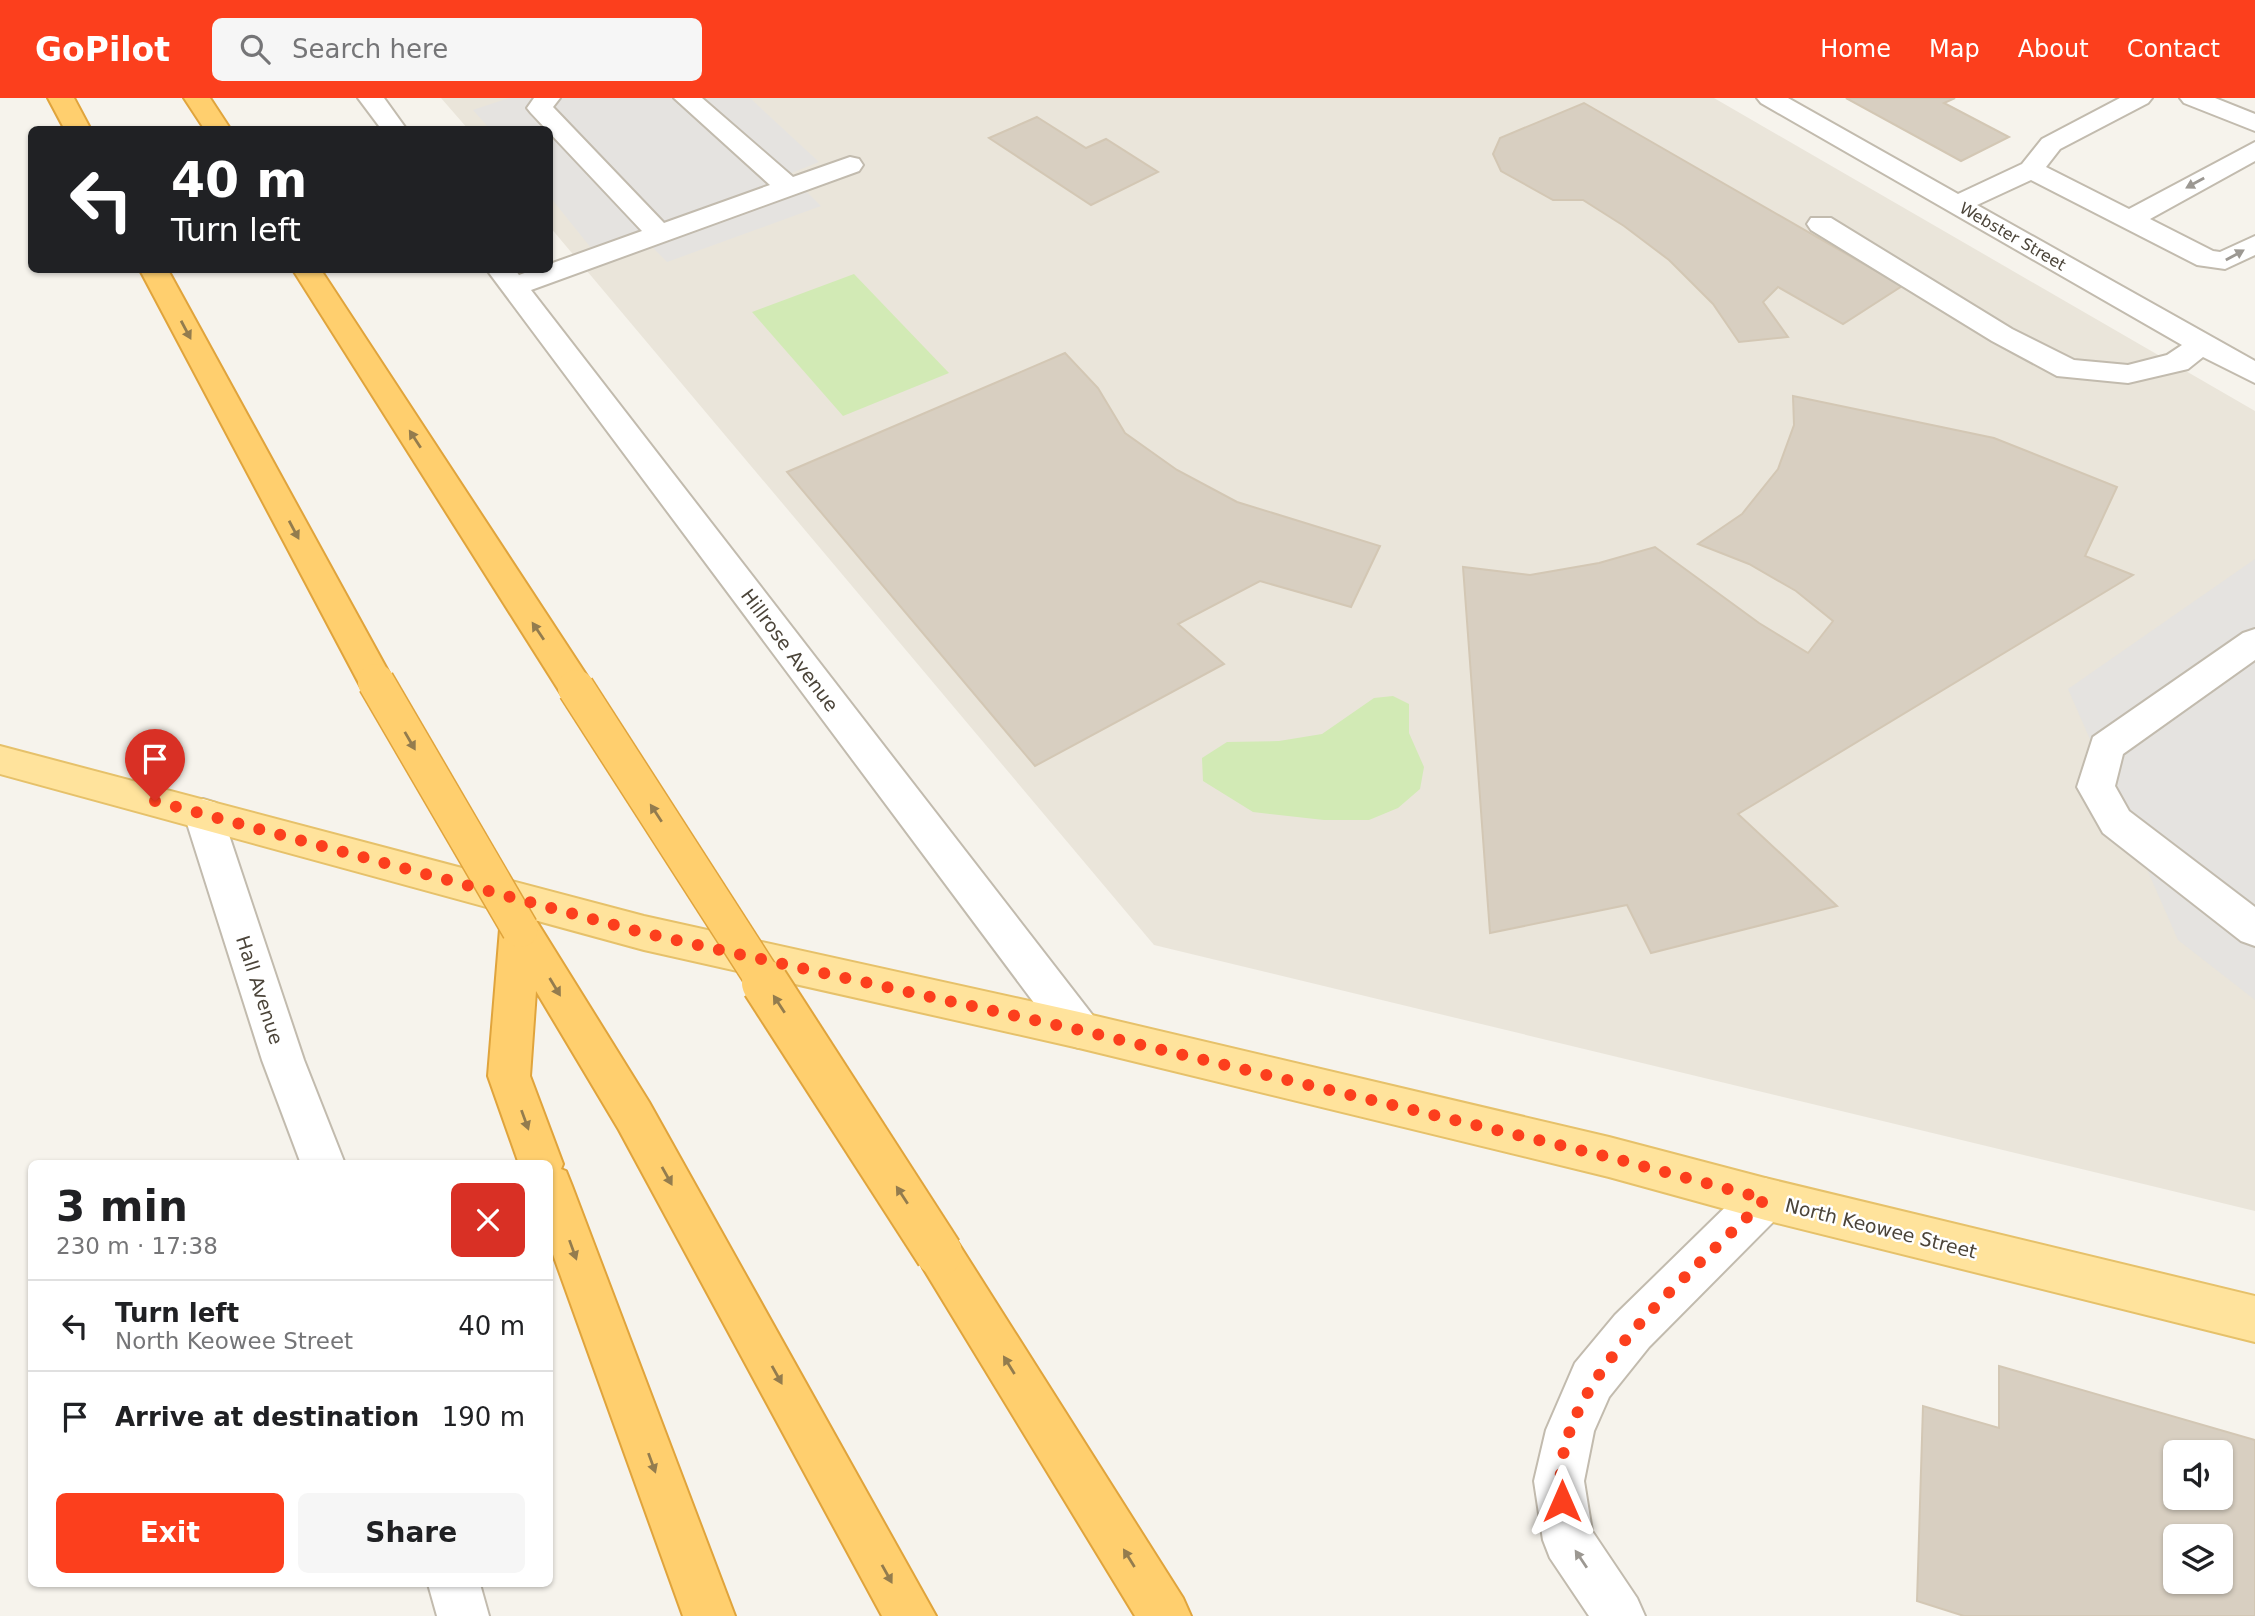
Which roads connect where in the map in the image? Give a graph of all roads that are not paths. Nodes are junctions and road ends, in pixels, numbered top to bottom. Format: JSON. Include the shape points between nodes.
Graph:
{"nodes":[{"id":1,"x":61,"y":98,"type":"edge"},
{"id":2,"x":197,"y":98,"type":"edge"},
{"id":3,"x":371,"y":98,"type":"edge"},
{"id":4,"x":547,"y":98,"type":"edge"},
{"id":5,"x":687,"y":98,"type":"edge"},
{"id":6,"x":1770,"y":98,"type":"edge"},
{"id":7,"x":2139,"y":98,"type":"edge"},
{"id":8,"x":2193,"y":98,"type":"edge"},
{"id":9,"x":2255,"y":122,"type":"edge"},
{"id":10,"x":76,"y":126,"type":"edge"},
{"id":11,"x":215,"y":126,"type":"edge"},
{"id":12,"x":392,"y":126,"type":"edge"},
{"id":13,"x":2255,"y":150,"type":"edge"},
{"id":14,"x":850,"y":165,"type":"dead end"},
{"id":15,"x":2031,"y":170,"type":"junction"},
{"id":16,"x":789,"y":187,"type":"junction"},
{"id":17,"x":1957,"y":204,"type":"junction"},
{"id":18,"x":2129,"y":220,"type":"junction"},
{"id":19,"x":1821,"y":224,"type":"dead end"},
{"id":20,"x":660,"y":234,"type":"junction"},
{"id":21,"x":2255,"y":244,"type":"edge"},
{"id":22,"x":553,"y":265,"type":"edge"},
{"id":23,"x":156,"y":273,"type":"edge"},
{"id":24,"x":309,"y":273,"type":"edge"},
{"id":25,"x":525,"y":273,"type":"edge"},
{"id":26,"x":508,"y":278,"type":"edge"},
{"id":27,"x":2255,"y":342,"type":"edge"},
{"id":28,"x":2215,"y":351,"type":"junction"},
{"id":29,"x":2255,"y":374,"type":"edge"},
{"id":30,"x":2255,"y":642,"type":"edge"},
{"id":31,"x":0,"y":760,"type":"edge"},
{"id":32,"x":203,"y":814,"type":"junction"},
{"id":33,"x":520,"y":929,"type":"junction"},
{"id":34,"x":2255,"y":929,"type":"edge"},
{"id":35,"x":1079,"y":1030,"type":"junction"},
{"id":36,"x":321,"y":1160,"type":"edge"},
{"id":37,"x":540,"y":1160,"type":"edge"},
{"id":38,"x":553,"y":1194,"type":"edge"},
{"id":39,"x":1765,"y":1199,"type":"junction"},
{"id":40,"x":2255,"y":1320,"type":"edge"},
{"id":41,"x":455,"y":1587,"type":"edge"},
{"id":42,"x":463,"y":1616,"type":"edge"},
{"id":43,"x":709,"y":1616,"type":"edge"},
{"id":44,"x":910,"y":1616,"type":"edge"},
{"id":45,"x":1165,"y":1616,"type":"edge"},
{"id":46,"x":1619,"y":1616,"type":"edge"}],
"edges":[{"from":1,"to":10,"type":"highway"},
{"from":2,"to":11,"type":"highway"},
{"from":3,"to":12,"type":"street"},
{"from":4,"to":20,"type":"street","via":[[540,108]]},
{"from":5,"to":16,"type":"street"},
{"from":6,"to":17,"type":"street","name":"Webster Street"},
{"from":7,"to":15,"type":"street","via":[[2051,144]]},
{"from":8,"to":9,"type":"street"},
{"from":13,"to":18,"type":"street","one_way":true},
{"from":14,"to":16,"type":"street"},
{"from":15,"to":17,"type":"street"},
{"from":15,"to":18,"type":"street"},
{"from":16,"to":20,"type":"street"},
{"from":17,"to":28,"type":"street","name":"Webster Street"},
{"from":18,"to":21,"type":"street","one_way":true,"via":[[2207,259],[2225,261]]},
{"from":19,"to":28,"type":"street","via":[[2002,335],[2067,369],[2128,374]]},
{"from":20,"to":22,"type":"street"},
{"from":23,"to":33,"type":"highway","one_way":true,"bridge":true,"via":[[376,682]]},
{"from":45,"to":24,"type":"highway","one_way":true,"bridge":true,"via":[[939,1253]]},
{"from":25,"to":26,"type":"street"},
{"from":26,"to":35,"type":"street","name":"Hillrose Avenue"},
{"from":27,"to":28,"type":"street"},
{"from":28,"to":29,"type":"street","name":"Webster Street"},
{"from":30,"to":34,"type":"street","via":[[2106,747],[2096,787],[2116,822]]},
{"from":31,"to":32,"type":"main road","name":"North Keowee Street"},
{"from":32,"to":35,"type":"main road","name":"North Keowee Street","via":[[644,933]]},
{"from":32,"to":36,"type":"street","name":"Hall Avenue","via":[[283,1060]]},
{"from":33,"to":37,"type":"highway","one_way":true,"via":[[509,1076]]},
{"from":33,"to":44,"type":"highway","one_way":true,"via":[[634,1116]]},
{"from":35,"to":39,"type":"main road","name":"North Keowee Street"},
{"from":38,"to":43,"type":"highway","one_way":true},
{"from":39,"to":40,"type":"main road","name":"North Keowee Street"},
{"from":46,"to":39,"type":"street","one_way":true,"via":[[1568,1540],[1559,1482],[1570,1430],[1592,1380],[1632,1331]]},
{"from":41,"to":42,"type":"street"}]}
